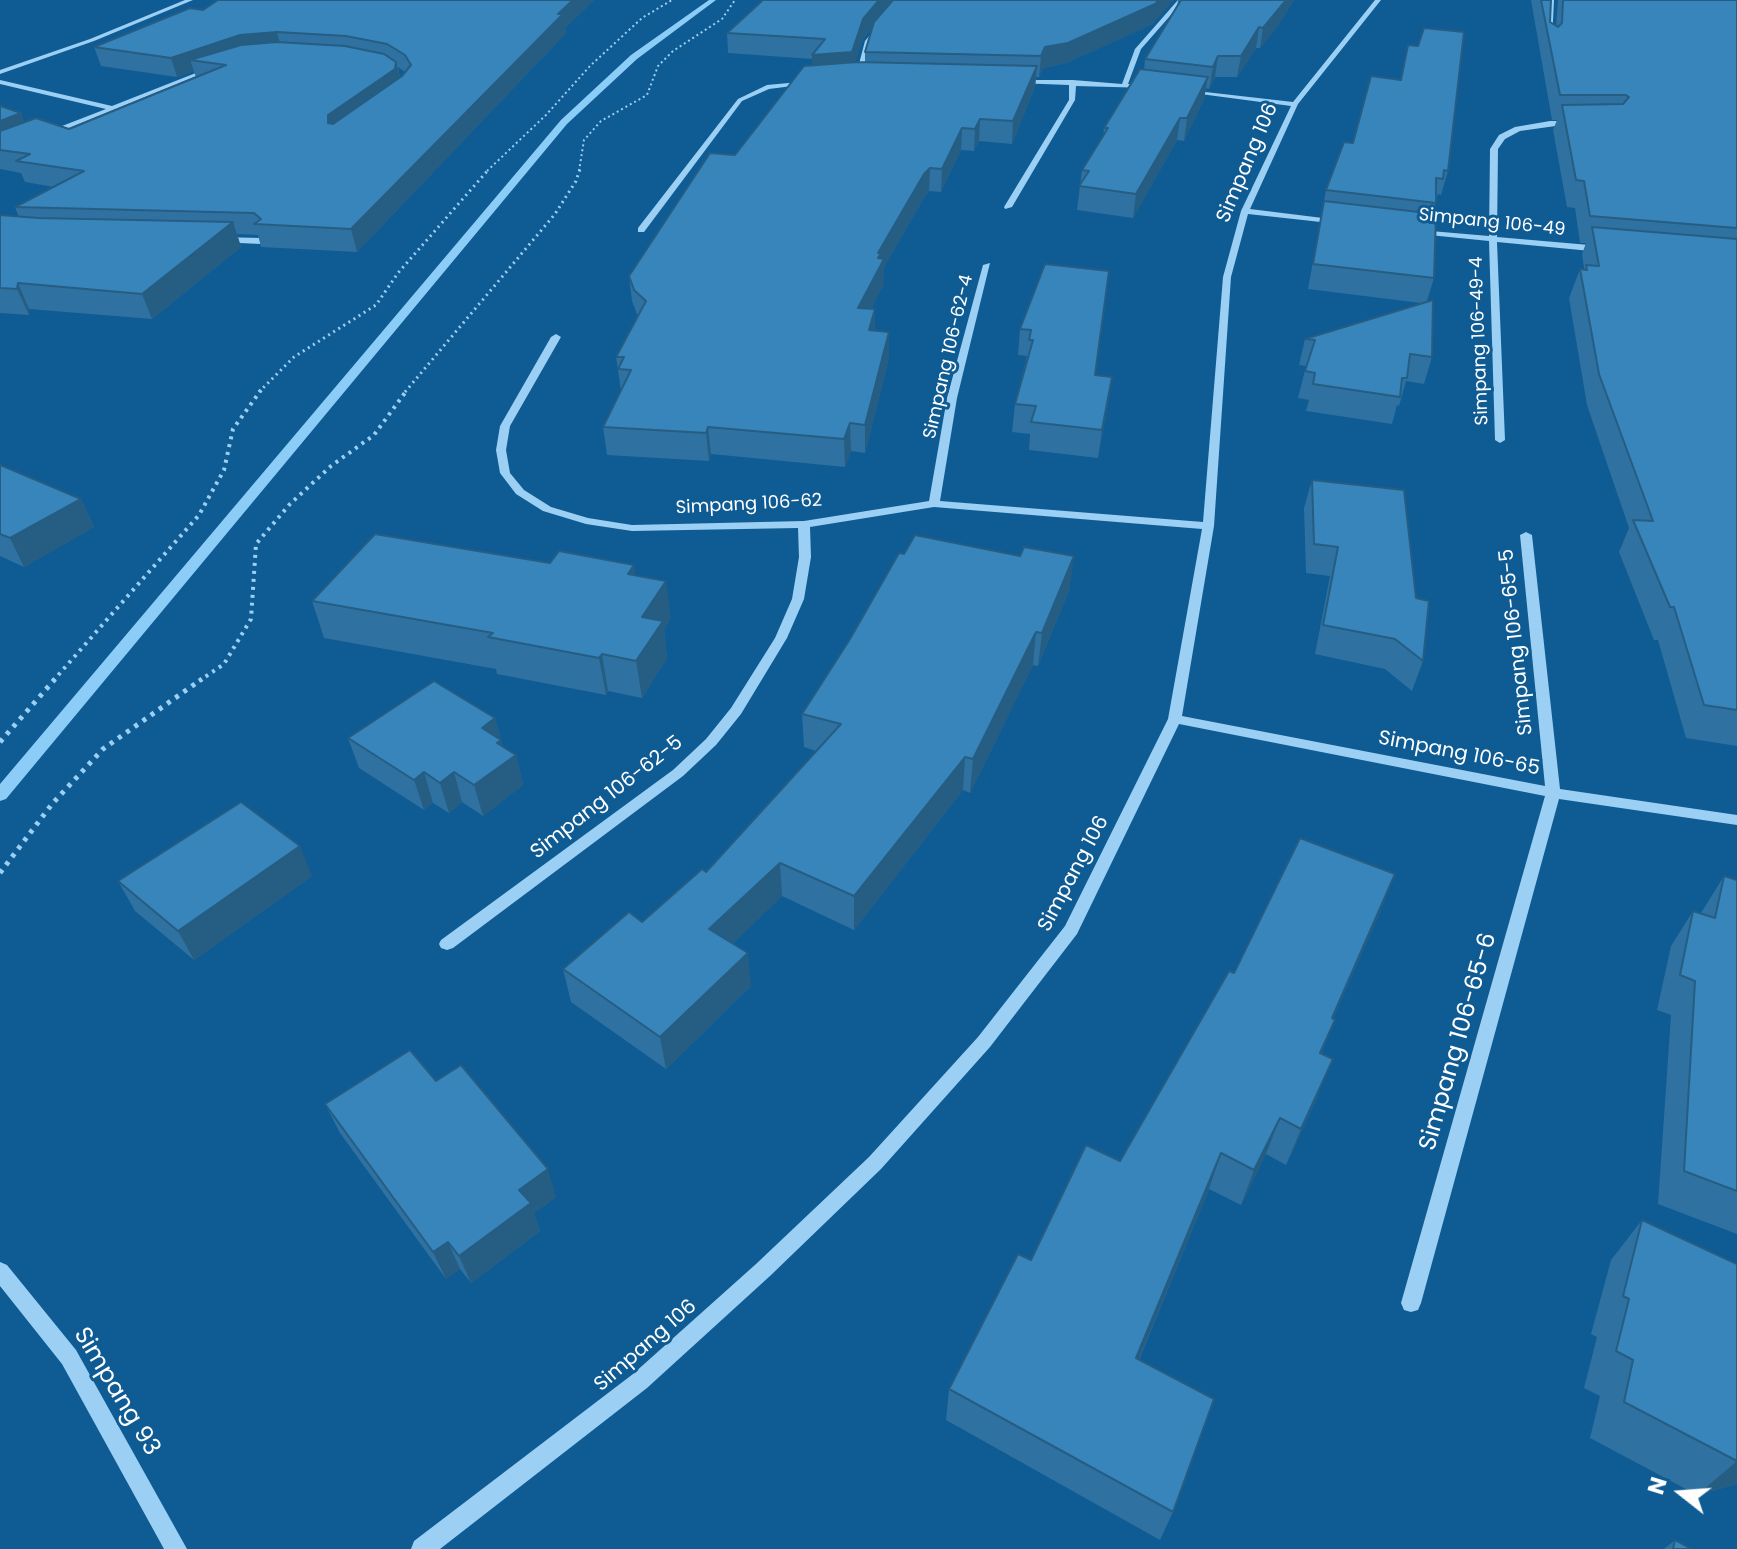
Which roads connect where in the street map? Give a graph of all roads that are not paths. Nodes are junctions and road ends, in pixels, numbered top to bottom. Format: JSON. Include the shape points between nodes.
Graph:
{"nodes":[{"id":1,"x":190,"y":0,"type":"edge"},
{"id":2,"x":902,"y":0,"type":"edge"},
{"id":3,"x":1181,"y":0,"type":"edge"},
{"id":4,"x":1378,"y":0,"type":"edge"},
{"id":5,"x":1551,"y":0,"type":"edge"},
{"id":6,"x":1549,"y":45,"type":"edge"},
{"id":7,"x":216,"y":67,"type":"edge"},
{"id":8,"x":0,"y":72,"type":"edge"},
{"id":9,"x":857,"y":78,"type":"junction"},
{"id":10,"x":842,"y":79,"type":"edge"},
{"id":11,"x":872,"y":79,"type":"edge"},
{"id":12,"x":812,"y":81,"type":"edge"},
{"id":13,"x":1011,"y":81,"type":"edge"},
{"id":14,"x":0,"y":82,"type":"edge"},
{"id":15,"x":1073,"y":82,"type":"junction"},
{"id":16,"x":1125,"y":84,"type":"junction"},
{"id":17,"x":1156,"y":88,"type":"edge"},
{"id":18,"x":1171,"y":90,"type":"edge"},
{"id":19,"x":1295,"y":104,"type":"junction"},
{"id":20,"x":111,"y":108,"type":"junction"},
{"id":21,"x":1584,"y":123,"type":"edge"},
{"id":22,"x":35,"y":139,"type":"edge"},
{"id":23,"x":1008,"y":207,"type":"dead end"},
{"id":24,"x":1245,"y":211,"type":"junction"},
{"id":25,"x":1353,"y":224,"type":"edge"},
{"id":26,"x":641,"y":230,"type":"dead end"},
{"id":27,"x":1415,"y":232,"type":"edge"},
{"id":28,"x":215,"y":240,"type":"edge"},
{"id":29,"x":261,"y":241,"type":"edge"},
{"id":30,"x":1493,"y":241,"type":"junction"},
{"id":31,"x":1610,"y":250,"type":"edge"},
{"id":32,"x":987,"y":265,"type":"dead end"},
{"id":33,"x":556,"y":337,"type":"dead end"},
{"id":34,"x":1500,"y":440,"type":"dead end"},
{"id":35,"x":934,"y":504,"type":"junction"},
{"id":36,"x":804,"y":524,"type":"junction"},
{"id":37,"x":1208,"y":526,"type":"junction"},
{"id":38,"x":1526,"y":535,"type":"dead end"},
{"id":39,"x":1175,"y":719,"type":"junction"},
{"id":40,"x":1553,"y":793,"type":"junction"},
{"id":41,"x":1737,"y":820,"type":"edge"},
{"id":42,"x":447,"y":944,"type":"dead end"},
{"id":43,"x":0,"y":1271,"type":"edge"},
{"id":44,"x":1411,"y":1303,"type":"dead end"},
{"id":45,"x":176,"y":1549,"type":"edge"},
{"id":46,"x":422,"y":1549,"type":"edge"}],
"edges":[{"from":1,"to":8,"type":"street"},
{"from":2,"to":9,"type":"street","via":[[868,41]]},
{"from":3,"to":16,"type":"street","via":[[1138,49]]},
{"from":4,"to":19,"type":"street","name":"Simpang 106"},
{"from":5,"to":6,"type":"street"},
{"from":7,"to":20,"type":"street"},
{"from":9,"to":10,"type":"street"},
{"from":9,"to":11,"type":"street"},
{"from":12,"to":26,"type":"street","via":[[767,87],[740,100]]},
{"from":13,"to":15,"type":"street"},
{"from":14,"to":20,"type":"street"},
{"from":15,"to":16,"type":"street"},
{"from":15,"to":23,"type":"street","via":[[1072,100]]},
{"from":16,"to":17,"type":"street"},
{"from":18,"to":19,"type":"street"},
{"from":19,"to":24,"type":"street","name":"Simpang 106"},
{"from":20,"to":22,"type":"street"},
{"from":21,"to":30,"type":"street","name":"Simpang 106-49-4","via":[[1532,125],[1497,142]]},
{"from":24,"to":25,"type":"street"},
{"from":24,"to":37,"type":"street","name":"Simpang 106","via":[[1227,277]]},
{"from":27,"to":30,"type":"street","name":"Simpang 106-49"},
{"from":28,"to":29,"type":"street"},
{"from":30,"to":31,"type":"street","name":"Simpang 106-49"},
{"from":30,"to":34,"type":"street","name":"Simpang 106-49-4"},
{"from":32,"to":35,"type":"street","name":"Simpang 106-62-4","via":[[952,398]]},
{"from":33,"to":36,"type":"street","name":"Simpang 106-62","via":[[505,426],[505,473],[520,492],[547,509],[632,528]]},
{"from":35,"to":36,"type":"street","name":"Simpang 106-62"},
{"from":35,"to":37,"type":"street","name":"Simpang 106-62"},
{"from":36,"to":42,"type":"street","name":"Simpang 106-62-5","via":[[798,599],[781,638],[711,742],[678,773]]},
{"from":37,"to":39,"type":"street","name":"Simpang 106"},
{"from":38,"to":40,"type":"street","name":"Simpang 106-65-5"},
{"from":39,"to":40,"type":"street","name":"Simpang 106-65"},
{"from":39,"to":46,"type":"street","name":"Simpang 106","via":[[1071,930],[984,1042],[885,1152],[640,1381]]},
{"from":40,"to":41,"type":"street","name":"Simpang 106-65"},
{"from":40,"to":44,"type":"street","name":"Simpang 106-65-6"},
{"from":43,"to":45,"type":"street","name":"Simpang 93","via":[[69,1357]]}]}
